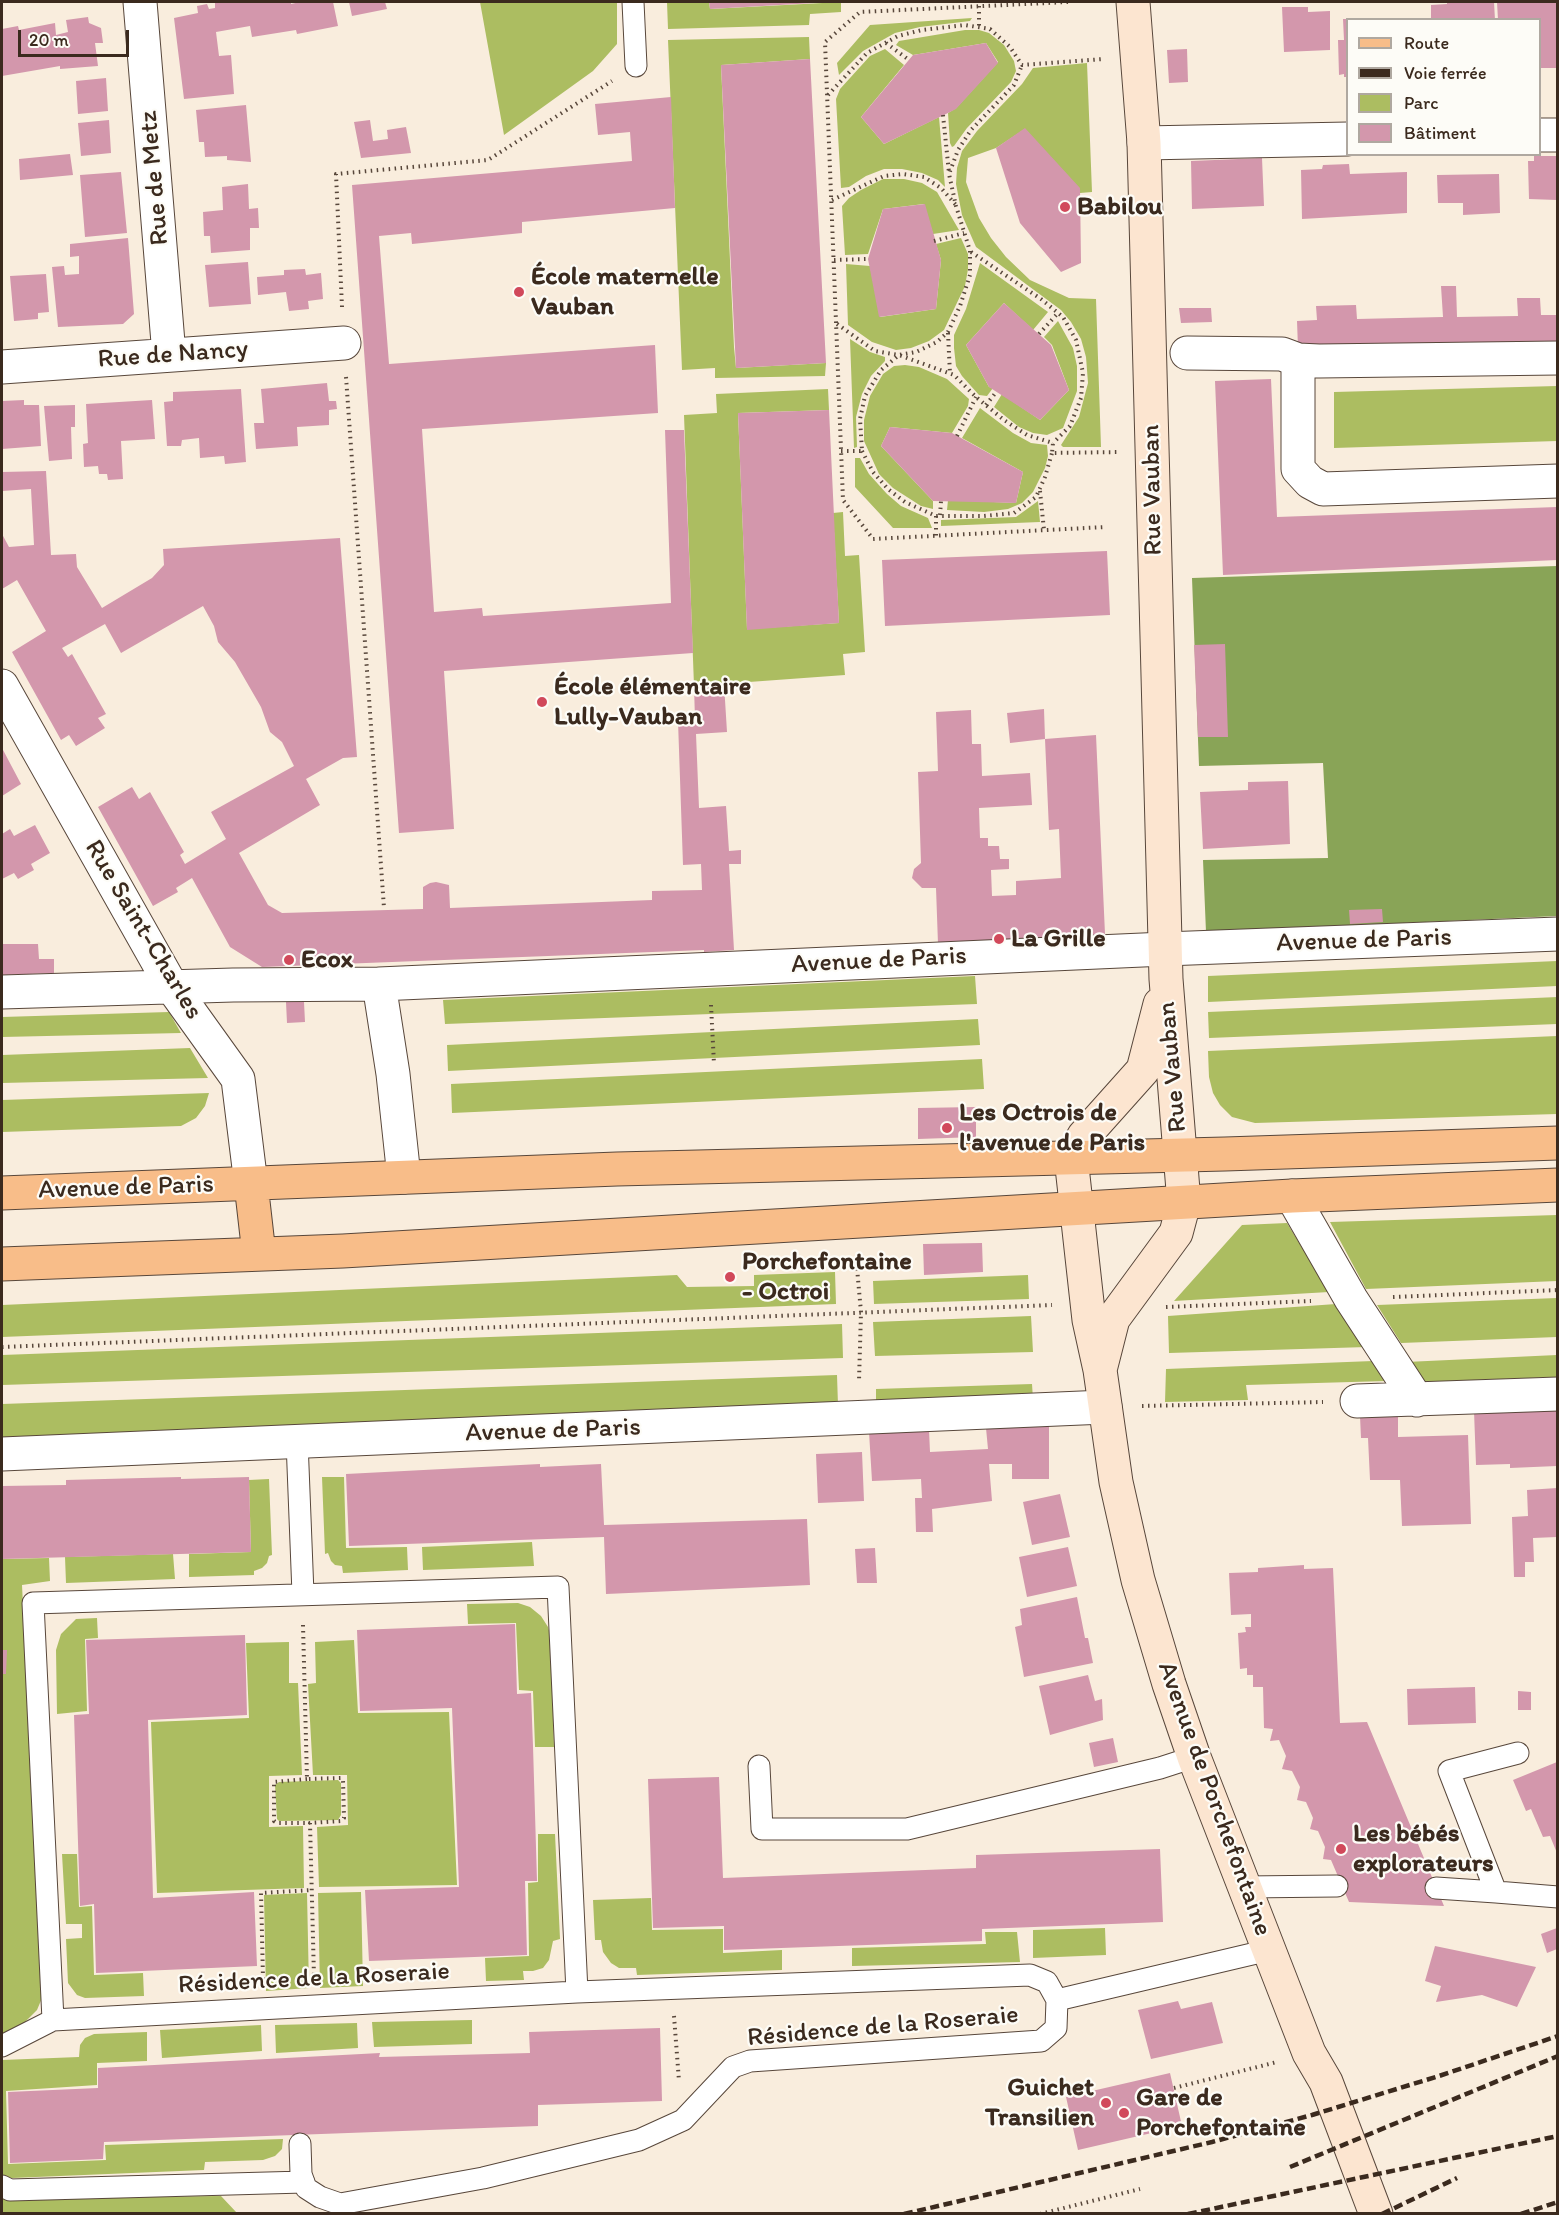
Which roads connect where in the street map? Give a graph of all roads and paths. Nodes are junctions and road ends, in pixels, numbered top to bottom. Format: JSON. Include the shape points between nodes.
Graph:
{"nodes":[{"id":1,"x":140,"y":2,"type":"edge"},
{"id":2,"x":633,"y":2,"type":"edge"},
{"id":3,"x":1068,"y":2,"type":"edge"},
{"id":4,"x":1133,"y":2,"type":"edge"},
{"id":5,"x":979,"y":6,"type":"junction"},
{"id":6,"x":979,"y":27,"type":"junction"},
{"id":7,"x":886,"y":43,"type":"junction"},
{"id":8,"x":1137,"y":58,"type":"junction"},
{"id":9,"x":909,"y":60,"type":"dead end"},
{"id":10,"x":1022,"y":65,"type":"junction"},
{"id":11,"x":636,"y":66,"type":"joint"},
{"id":12,"x":828,"y":96,"type":"junction"},
{"id":13,"x":943,"y":115,"type":"dead end"},
{"id":14,"x":1541,"y":135,"type":"edge"},
{"id":15,"x":1557,"y":135,"type":"edge"},
{"id":16,"x":1346,"y":139,"type":"edge"},
{"id":17,"x":1144,"y":143,"type":"junction"},
{"id":18,"x":949,"y":174,"type":"junction"},
{"id":19,"x":832,"y":200,"type":"junction"},
{"id":20,"x":956,"y":206,"type":"junction"},
{"id":21,"x":964,"y":232,"type":"junction"},
{"id":22,"x":934,"y":241,"type":"dead end"},
{"id":23,"x":970,"y":251,"type":"junction"},
{"id":24,"x":868,"y":259,"type":"dead end"},
{"id":25,"x":834,"y":260,"type":"junction"},
{"id":26,"x":1058,"y":313,"type":"junction"},
{"id":27,"x":837,"y":323,"type":"junction"},
{"id":28,"x":948,"y":332,"type":"junction"},
{"id":29,"x":1039,"y":334,"type":"dead end"},
{"id":30,"x":344,"y":345,"type":"junction"},
{"id":31,"x":1187,"y":353,"type":"joint"},
{"id":32,"x":1150,"y":354,"type":"junction"},
{"id":33,"x":169,"y":355,"type":"junction"},
{"id":34,"x":899,"y":355,"type":"junction"},
{"id":35,"x":1557,"y":358,"type":"edge"},
{"id":36,"x":1298,"y":360,"type":"junction"},
{"id":37,"x":2,"y":367,"type":"edge"},
{"id":38,"x":950,"y":374,"type":"junction"},
{"id":39,"x":997,"y":391,"type":"dead end"},
{"id":40,"x":976,"y":397,"type":"junction"},
{"id":41,"x":986,"y":405,"type":"junction"},
{"id":42,"x":957,"y":436,"type":"dead end"},
{"id":43,"x":1053,"y":443,"type":"junction"},
{"id":44,"x":1152,"y":450,"type":"junction"},
{"id":45,"x":841,"y":451,"type":"junction"},
{"id":46,"x":862,"y":451,"type":"junction"},
{"id":47,"x":1052,"y":453,"type":"junction"},
{"id":48,"x":1557,"y":482,"type":"edge"},
{"id":49,"x":1040,"y":490,"type":"junction"},
{"id":50,"x":941,"y":501,"type":"dead end"},
{"id":51,"x":938,"y":516,"type":"junction"},
{"id":52,"x":1105,"y":527,"type":"dead end"},
{"id":53,"x":1044,"y":530,"type":"junction"},
{"id":54,"x":936,"y":536,"type":"junction"},
{"id":55,"x":2,"y":686,"type":"edge"},
{"id":56,"x":384,"y":908,"type":"dead end"},
{"id":57,"x":1557,"y":934,"type":"edge"},
{"id":58,"x":1166,"y":964,"type":"junction"},
{"id":59,"x":380,"y":984,"type":"junction"},
{"id":60,"x":172,"y":987,"type":"junction"},
{"id":61,"x":2,"y":992,"type":"edge"},
{"id":62,"x":711,"y":997,"type":"dead end"},
{"id":63,"x":714,"y":1064,"type":"dead end"},
{"id":64,"x":1557,"y":1143,"type":"edge"},
{"id":65,"x":1180,"y":1155,"type":"junction"},
{"id":66,"x":1071,"y":1158,"type":"junction"},
{"id":67,"x":404,"y":1177,"type":"junction"},
{"id":68,"x":251,"y":1184,"type":"junction"},
{"id":69,"x":1557,"y":1185,"type":"edge"},
{"id":70,"x":2,"y":1193,"type":"edge"},
{"id":71,"x":1292,"y":1196,"type":"junction"},
{"id":72,"x":1184,"y":1203,"type":"junction"},
{"id":73,"x":1077,"y":1209,"type":"junction"},
{"id":74,"x":852,"y":1222,"type":"junction"},
{"id":75,"x":259,"y":1254,"type":"junction"},
{"id":76,"x":2,"y":1264,"type":"edge"},
{"id":77,"x":1055,"y":1305,"type":"dead end"},
{"id":78,"x":861,"y":1312,"type":"junction"},
{"id":79,"x":2,"y":1347,"type":"edge"},
{"id":80,"x":1100,"y":1370,"type":"junction"},
{"id":81,"x":1557,"y":1394,"type":"edge"},
{"id":82,"x":1417,"y":1400,"type":"junction"},
{"id":83,"x":1357,"y":1401,"type":"joint"},
{"id":84,"x":1158,"y":1405,"type":"dead end"},
{"id":85,"x":1105,"y":1407,"type":"junction"},
{"id":86,"x":860,"y":1418,"type":"junction"},
{"id":87,"x":297,"y":1441,"type":"junction"},
{"id":88,"x":2,"y":1454,"type":"edge"},
{"id":89,"x":303,"y":1594,"type":"junction"},
{"id":90,"x":304,"y":1642,"type":"dead end"},
{"id":91,"x":1518,"y":1753,"type":"dead end"},
{"id":92,"x":1194,"y":1757,"type":"junction"},
{"id":93,"x":759,"y":1766,"type":"dead end"},
{"id":94,"x":307,"y":1779,"type":"junction"},
{"id":95,"x":310,"y":1823,"type":"junction"},
{"id":96,"x":1337,"y":1886,"type":"dead end"},
{"id":97,"x":1244,"y":1887,"type":"junction"},
{"id":98,"x":1436,"y":1888,"type":"dead end"},
{"id":99,"x":312,"y":1890,"type":"junction"},
{"id":100,"x":1496,"y":1892,"type":"junction"},
{"id":101,"x":1557,"y":1897,"type":"edge"},
{"id":102,"x":1269,"y":1950,"type":"junction"},
{"id":103,"x":263,"y":1982,"type":"dead end"},
{"id":104,"x":672,"y":1989,"type":"junction"},
{"id":105,"x":577,"y":1992,"type":"junction"},
{"id":106,"x":1057,"y":2000,"type":"junction"},
{"id":107,"x":315,"y":2006,"type":"junction"},
{"id":108,"x":53,"y":2020,"type":"junction"},
{"id":109,"x":2,"y":2046,"type":"edge"},
{"id":110,"x":1309,"y":2053,"type":"junction"},
{"id":111,"x":1174,"y":2088,"type":"dead end"},
{"id":112,"x":682,"y":2120,"type":"junction"},
{"id":113,"x":300,"y":2144,"type":"dead end"},
{"id":114,"x":304,"y":2182,"type":"junction"},
{"id":115,"x":2,"y":2186,"type":"edge"},
{"id":116,"x":1140,"y":2189,"type":"dead end"},
{"id":117,"x":1041,"y":2214,"type":"edge"},
{"id":118,"x":1376,"y":2214,"type":"edge"}],
"edges":[{"from":1,"to":33,"type":"street","name":"Rue de Metz"},
{"from":2,"to":11,"type":"lane"},
{"from":3,"to":5,"type":"path"},
{"from":4,"to":8,"type":"main road","name":"Rue Vauban"},
{"from":5,"to":6,"type":"path"},
{"from":5,"to":12,"type":"path","via":[[860,12],[825,42]]},
{"from":6,"to":7,"type":"path","via":[[922,30]]},
{"from":6,"to":10,"type":"path","via":[[990,29]]},
{"from":7,"to":9,"type":"path"},
{"from":7,"to":12,"type":"path","via":[[867,53]]},
{"from":8,"to":10,"type":"path"},
{"from":8,"to":17,"type":"main road","name":"Rue Vauban"},
{"from":10,"to":18,"type":"path","via":[[1014,85],[971,130]]},
{"from":11,"to":30,"type":"path","via":[[488,160],[336,174]]},
{"from":12,"to":19,"type":"path"},
{"from":13,"to":18,"type":"path"},
{"from":14,"to":15,"type":"street"},
{"from":16,"to":17,"type":"street"},
{"from":17,"to":32,"type":"main road","name":"Rue Vauban"},
{"from":18,"to":20,"type":"path"},
{"from":19,"to":20,"type":"path","via":[[884,176],[903,174],[924,177]]},
{"from":19,"to":25,"type":"path"},
{"from":20,"to":21,"type":"path"},
{"from":21,"to":22,"type":"path"},
{"from":21,"to":23,"type":"path"},
{"from":23,"to":26,"type":"path"},
{"from":23,"to":28,"type":"path","via":[[970,275]]},
{"from":24,"to":25,"type":"path"},
{"from":25,"to":27,"type":"path"},
{"from":26,"to":29,"type":"path"},
{"from":26,"to":43,"type":"path","via":[[1076,340],[1083,373],[1081,398],[1070,426]]},
{"from":27,"to":34,"type":"path","via":[[875,351]]},
{"from":27,"to":45,"type":"path"},
{"from":28,"to":34,"type":"path","via":[[916,352]]},
{"from":28,"to":38,"type":"path"},
{"from":30,"to":33,"type":"street","name":"Rue de Nancy"},
{"from":30,"to":56,"type":"path"},
{"from":31,"to":32,"type":"lane"},
{"from":31,"to":36,"type":"street","via":[[1282,354]]},
{"from":32,"to":44,"type":"main road","name":"Rue Vauban"},
{"from":33,"to":37,"type":"street","name":"Rue de Nancy"},
{"from":34,"to":38,"type":"path"},
{"from":34,"to":46,"type":"path","via":[[881,370],[865,396],[860,419]]},
{"from":35,"to":36,"type":"street"},
{"from":36,"to":48,"type":"street","via":[[1298,469],[1323,489]]},
{"from":38,"to":40,"type":"path"},
{"from":39,"to":41,"type":"path"},
{"from":40,"to":41,"type":"path"},
{"from":40,"to":42,"type":"path"},
{"from":41,"to":43,"type":"path","via":[[1026,435]]},
{"from":43,"to":47,"type":"path"},
{"from":44,"to":47,"type":"path"},
{"from":44,"to":58,"type":"main road","name":"Rue Vauban"},
{"from":45,"to":46,"type":"path"},
{"from":45,"to":54,"type":"path","via":[[843,500],[873,539]]},
{"from":46,"to":51,"type":"path","via":[[888,489],[905,502]]},
{"from":47,"to":49,"type":"path"},
{"from":49,"to":51,"type":"path","via":[[1014,513]]},
{"from":49,"to":53,"type":"path"},
{"from":50,"to":51,"type":"path"},
{"from":51,"to":54,"type":"path"},
{"from":52,"to":53,"type":"path"},
{"from":53,"to":54,"type":"path"},
{"from":55,"to":60,"type":"street","name":"Rue Saint-Charles"},
{"from":57,"to":58,"type":"street","name":"Avenue de Paris"},
{"from":58,"to":59,"type":"street","name":"Avenue de Paris"},
{"from":58,"to":65,"type":"main road","name":"Rue Vauban"},
{"from":58,"to":66,"type":"main road","name":"Rue Vauban","via":[[1143,1070],[1084,1136]]},
{"from":59,"to":60,"type":"street","name":"Avenue de Paris"},
{"from":59,"to":67,"type":"street"},
{"from":60,"to":61,"type":"street"},
{"from":60,"to":68,"type":"street","name":"Rue Saint-Charles","via":[[238,1079]]},
{"from":62,"to":63,"type":"path"},
{"from":64,"to":65,"type":"main road","name":"Avenue de Paris"},
{"from":65,"to":66,"type":"main road","name":"Avenue de Paris"},
{"from":65,"to":72,"type":"main road","name":"Rue Vauban"},
{"from":66,"to":67,"type":"main road","name":"Avenue de Paris"},
{"from":66,"to":73,"type":"main road","name":"Avenue de Porchefontaine"},
{"from":67,"to":68,"type":"main road","name":"Avenue de Paris"},
{"from":68,"to":70,"type":"main road","name":"Avenue de Paris"},
{"from":68,"to":75,"type":"main road","name":"Avenue de Paris"},
{"from":69,"to":71,"type":"main road"},
{"from":71,"to":72,"type":"main road"},
{"from":71,"to":82,"type":"street","via":[[1351,1299]]},
{"from":72,"to":73,"type":"main road"},
{"from":72,"to":80,"type":"main road","name":"Avenue de Porchefontaine","via":[[1176,1233],[1113,1319]]},
{"from":73,"to":74,"type":"main road"},
{"from":73,"to":80,"type":"main road","name":"Avenue de Porchefontaine","via":[[1089,1320]]},
{"from":74,"to":75,"type":"main road"},
{"from":74,"to":78,"type":"path"},
{"from":75,"to":76,"type":"main road"},
{"from":77,"to":78,"type":"path"},
{"from":78,"to":79,"type":"path"},
{"from":78,"to":86,"type":"path"},
{"from":80,"to":85,"type":"main road","name":"Avenue de Porchefontaine"},
{"from":81,"to":82,"type":"street"},
{"from":82,"to":83,"type":"street"},
{"from":83,"to":84,"type":"path"},
{"from":85,"to":86,"type":"street","name":"Avenue de Paris"},
{"from":85,"to":92,"type":"main road","name":"Avenue de Porchefontaine","via":[[1116,1482],[1138,1580]]},
{"from":86,"to":87,"type":"street","name":"Avenue de Paris"},
{"from":87,"to":88,"type":"street","name":"Avenue de Paris"},
{"from":87,"to":89,"type":"lane"},
{"from":89,"to":105,"type":"lane","via":[[558,1587]]},
{"from":89,"to":108,"type":"lane","via":[[33,1603]]},
{"from":90,"to":94,"type":"path"},
{"from":91,"to":100,"type":"lane","via":[[1449,1771]]},
{"from":92,"to":93,"type":"lane","via":[[906,1829],[762,1829]]},
{"from":92,"to":97,"type":"main road","name":"Avenue de Porchefontaine"},
{"from":94,"to":95,"type":"path","via":[[274,1782],[274,1821]]},
{"from":94,"to":95,"type":"path","via":[[343,1780],[344,1818]]},
{"from":95,"to":99,"type":"path"},
{"from":96,"to":97,"type":"lane"},
{"from":97,"to":102,"type":"main road","name":"Avenue de Porchefontaine"},
{"from":98,"to":100,"type":"lane"},
{"from":99,"to":103,"type":"path","via":[[261,1893]]},
{"from":99,"to":107,"type":"path"},
{"from":100,"to":101,"type":"lane"},
{"from":102,"to":106,"type":"lane"},
{"from":102,"to":110,"type":"main road","name":"Avenue de Porchefontaine"},
{"from":104,"to":105,"type":"lane","name":"Résidence de la Roseraie"},
{"from":104,"to":106,"type":"lane","name":"Résidence de la Roseraie","via":[[1030,1975],[1047,1982]]},
{"from":104,"to":112,"type":"path"},
{"from":105,"to":107,"type":"lane","name":"Résidence de la Roseraie"},
{"from":106,"to":112,"type":"lane","name":"Résidence de la Roseraie","via":[[1056,2028],[1041,2042],[750,2061],[733,2067]]},
{"from":107,"to":108,"type":"lane","name":"Résidence de la Roseraie"},
{"from":108,"to":109,"type":"lane","name":"Résidence de la Roseraie"},
{"from":110,"to":111,"type":"path"},
{"from":110,"to":118,"type":"main road","name":"Avenue de Porchefontaine","via":[[1326,2082]]},
{"from":112,"to":114,"type":"lane","name":"Résidence de la Roseraie","via":[[639,2140],[483,2178],[340,2205],[320,2197],[306,2188]]},
{"from":113,"to":114,"type":"lane"},
{"from":114,"to":115,"type":"lane","via":[[10,2190]]},
{"from":116,"to":117,"type":"path"}]}
